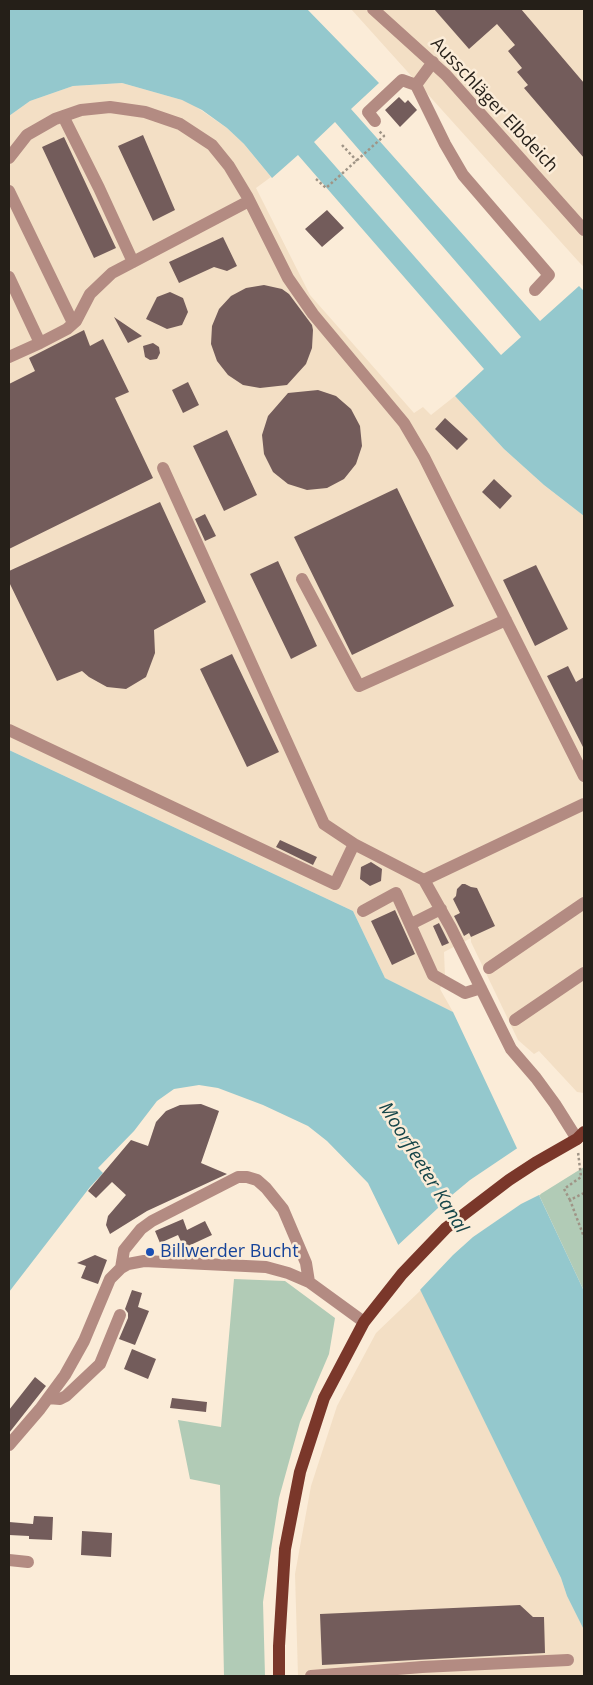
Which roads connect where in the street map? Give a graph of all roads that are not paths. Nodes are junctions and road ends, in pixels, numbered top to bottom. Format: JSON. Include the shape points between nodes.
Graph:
{"nodes":[{"id":1,"x":377,"y":10,"type":"edge"},
{"id":2,"x":433,"y":62,"type":"junction"},
{"id":3,"x":416,"y":84,"type":"junction"},
{"id":4,"x":63,"y":116,"type":"junction"},
{"id":5,"x":375,"y":121,"type":"dead end"},
{"id":6,"x":9,"y":158,"type":"edge"},
{"id":7,"x":9,"y":191,"type":"edge"},
{"id":8,"x":249,"y":201,"type":"junction"},
{"id":9,"x":584,"y":230,"type":"edge"},
{"id":10,"x":133,"y":262,"type":"junction"},
{"id":11,"x":9,"y":277,"type":"edge"},
{"id":12,"x":535,"y":290,"type":"dead end"},
{"id":13,"x":74,"y":323,"type":"junction"},
{"id":14,"x":40,"y":343,"type":"junction"},
{"id":15,"x":9,"y":357,"type":"edge"},
{"id":16,"x":163,"y":468,"type":"dead end"},
{"id":17,"x":302,"y":579,"type":"dead end"},
{"id":18,"x":506,"y":620,"type":"junction"},
{"id":19,"x":9,"y":730,"type":"edge"},
{"id":20,"x":584,"y":776,"type":"edge"},
{"id":21,"x":584,"y":804,"type":"edge"},
{"id":22,"x":354,"y":844,"type":"junction"},
{"id":23,"x":424,"y":880,"type":"junction"},
{"id":24,"x":584,"y":903,"type":"edge"},
{"id":25,"x":441,"y":909,"type":"junction"},
{"id":26,"x":363,"y":911,"type":"dead end"},
{"id":27,"x":411,"y":924,"type":"junction"},
{"id":28,"x":488,"y":968,"type":"dead end"},
{"id":29,"x":584,"y":972,"type":"edge"},
{"id":30,"x":481,"y":988,"type":"junction"},
{"id":31,"x":515,"y":1020,"type":"dead end"},
{"id":32,"x":582,"y":1137,"type":"edge"},
{"id":33,"x":121,"y":1268,"type":"junction"},
{"id":34,"x":309,"y":1282,"type":"junction"},
{"id":35,"x":120,"y":1315,"type":"dead end"},
{"id":36,"x":364,"y":1322,"type":"junction"},
{"id":37,"x":48,"y":1398,"type":"junction"},
{"id":38,"x":9,"y":1445,"type":"edge"},
{"id":39,"x":9,"y":1560,"type":"edge"},
{"id":40,"x":28,"y":1562,"type":"dead end"},
{"id":41,"x":568,"y":1660,"type":"dead end"},
{"id":42,"x":279,"y":1676,"type":"edge"},
{"id":43,"x":311,"y":1676,"type":"edge"}],
"edges":[{"from":1,"to":2,"type":"street","name":"Ausschläger Elbdeich"},
{"from":2,"to":3,"type":"street"},
{"from":2,"to":9,"type":"street","name":"Ausschläger Elbdeich"},
{"from":3,"to":5,"type":"street","via":[[402,80],[368,112]]},
{"from":3,"to":12,"type":"street","via":[[464,175],[549,275]]},
{"from":4,"to":6,"type":"street","via":[[27,135]]},
{"from":4,"to":8,"type":"street","via":[[81,110],[110,107],[145,112],[180,124],[212,145],[229,166]]},
{"from":4,"to":10,"type":"street"},
{"from":7,"to":13,"type":"street"},
{"from":8,"to":10,"type":"street"},
{"from":8,"to":18,"type":"street","via":[[288,278],[313,314],[404,423]]},
{"from":10,"to":13,"type":"street","via":[[112,273],[90,294]]},
{"from":11,"to":14,"type":"street"},
{"from":13,"to":14,"type":"street"},
{"from":14,"to":15,"type":"street"},
{"from":16,"to":22,"type":"street","via":[[324,824]]},
{"from":17,"to":18,"type":"street","via":[[359,686]]},
{"from":18,"to":20,"type":"street"},
{"from":19,"to":22,"type":"street","via":[[335,884]]},
{"from":21,"to":23,"type":"street"},
{"from":22,"to":23,"type":"street"},
{"from":23,"to":25,"type":"street"},
{"from":24,"to":28,"type":"street"},
{"from":25,"to":27,"type":"street"},
{"from":25,"to":30,"type":"street"},
{"from":26,"to":27,"type":"street","via":[[396,893]]},
{"from":27,"to":30,"type":"street","via":[[433,975],[465,993]]},
{"from":29,"to":31,"type":"street"},
{"from":30,"to":32,"type":"street","via":[[511,1049]]},
{"from":32,"to":36,"type":"main road","via":[[509,1180],[458,1218],[422,1252]]},
{"from":33,"to":34,"type":"street","via":[[144,1261],[266,1267]]},
{"from":33,"to":34,"type":"street","via":[[124,1250],[152,1220],[238,1178],[247,1177],[257,1180],[283,1209],[306,1263]]},
{"from":33,"to":37,"type":"street","via":[[110,1279],[75,1360]]},
{"from":34,"to":36,"type":"street"},
{"from":35,"to":37,"type":"street","via":[[100,1364],[66,1396]]},
{"from":36,"to":42,"type":"main road","via":[[324,1398],[300,1472],[285,1549]]},
{"from":37,"to":38,"type":"street"},
{"from":39,"to":40,"type":"street"},
{"from":41,"to":43,"type":"street"}]}
